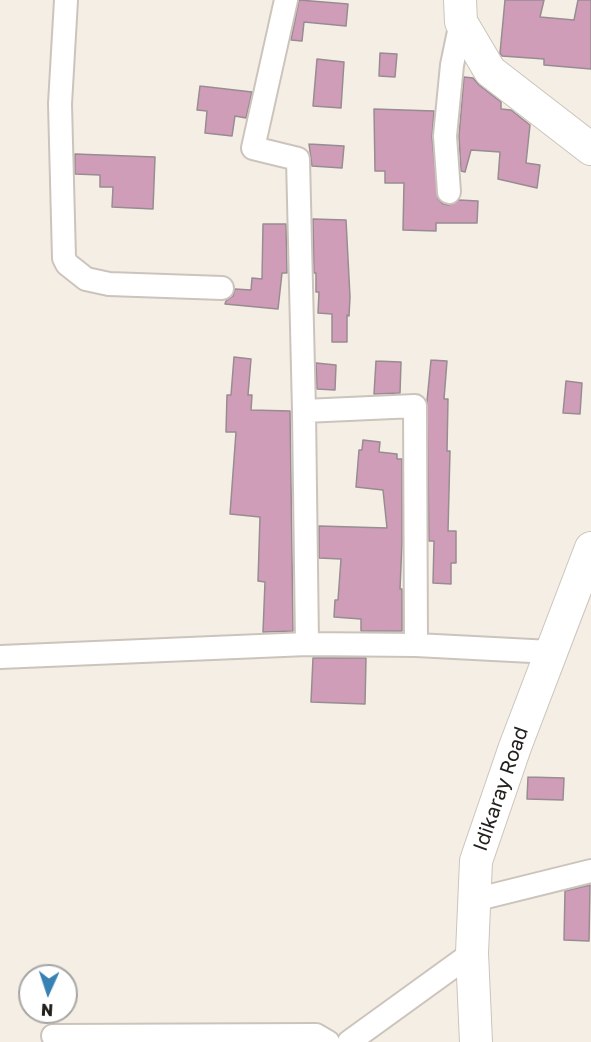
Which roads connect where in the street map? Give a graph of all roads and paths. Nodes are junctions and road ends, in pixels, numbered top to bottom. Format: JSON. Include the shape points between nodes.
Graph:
{"nodes":[{"id":1,"x":66,"y":0,"type":"edge"},
{"id":2,"x":286,"y":0,"type":"edge"},
{"id":3,"x":460,"y":11,"type":"edge"},
{"id":4,"x":591,"y":148,"type":"edge"},
{"id":5,"x":449,"y":192,"type":"dead end"},
{"id":6,"x":222,"y":288,"type":"dead end"},
{"id":7,"x":304,"y":411,"type":"junction"},
{"id":8,"x":591,"y":548,"type":"edge"},
{"id":9,"x":307,"y":644,"type":"junction"},
{"id":10,"x":416,"y":645,"type":"junction"},
{"id":11,"x":551,"y":652,"type":"junction"},
{"id":12,"x":0,"y":657,"type":"edge"},
{"id":13,"x":591,"y":871,"type":"edge"},
{"id":14,"x":474,"y":900,"type":"junction"},
{"id":15,"x":472,"y":954,"type":"junction"},
{"id":16,"x":53,"y":1036,"type":"dead end"},
{"id":17,"x":328,"y":1042,"type":"edge"},
{"id":18,"x":350,"y":1042,"type":"edge"},
{"id":19,"x":476,"y":1042,"type":"edge"}],
"edges":[{"from":1,"to":6,"type":"street","via":[[60,104],[67,264],[86,279],[109,284]]},
{"from":2,"to":7,"type":"street","via":[[253,148],[298,159]]},
{"from":3,"to":4,"type":"street","via":[[490,71]]},
{"from":3,"to":5,"type":"street","via":[[445,136]]},
{"from":7,"to":9,"type":"street"},
{"from":7,"to":10,"type":"street","via":[[415,406]]},
{"from":8,"to":11,"type":"street","name":"Idikaray Road"},
{"from":9,"to":10,"type":"street"},
{"from":9,"to":12,"type":"street"},
{"from":10,"to":11,"type":"street"},
{"from":11,"to":14,"type":"street","name":"Idikaray Road","via":[[476,861]]},
{"from":13,"to":14,"type":"street"},
{"from":14,"to":15,"type":"street","name":"Idikaray Road"},
{"from":15,"to":18,"type":"street"},
{"from":15,"to":19,"type":"street","name":"Idikaray Road"},
{"from":16,"to":17,"type":"street","via":[[316,1035]]}]}
